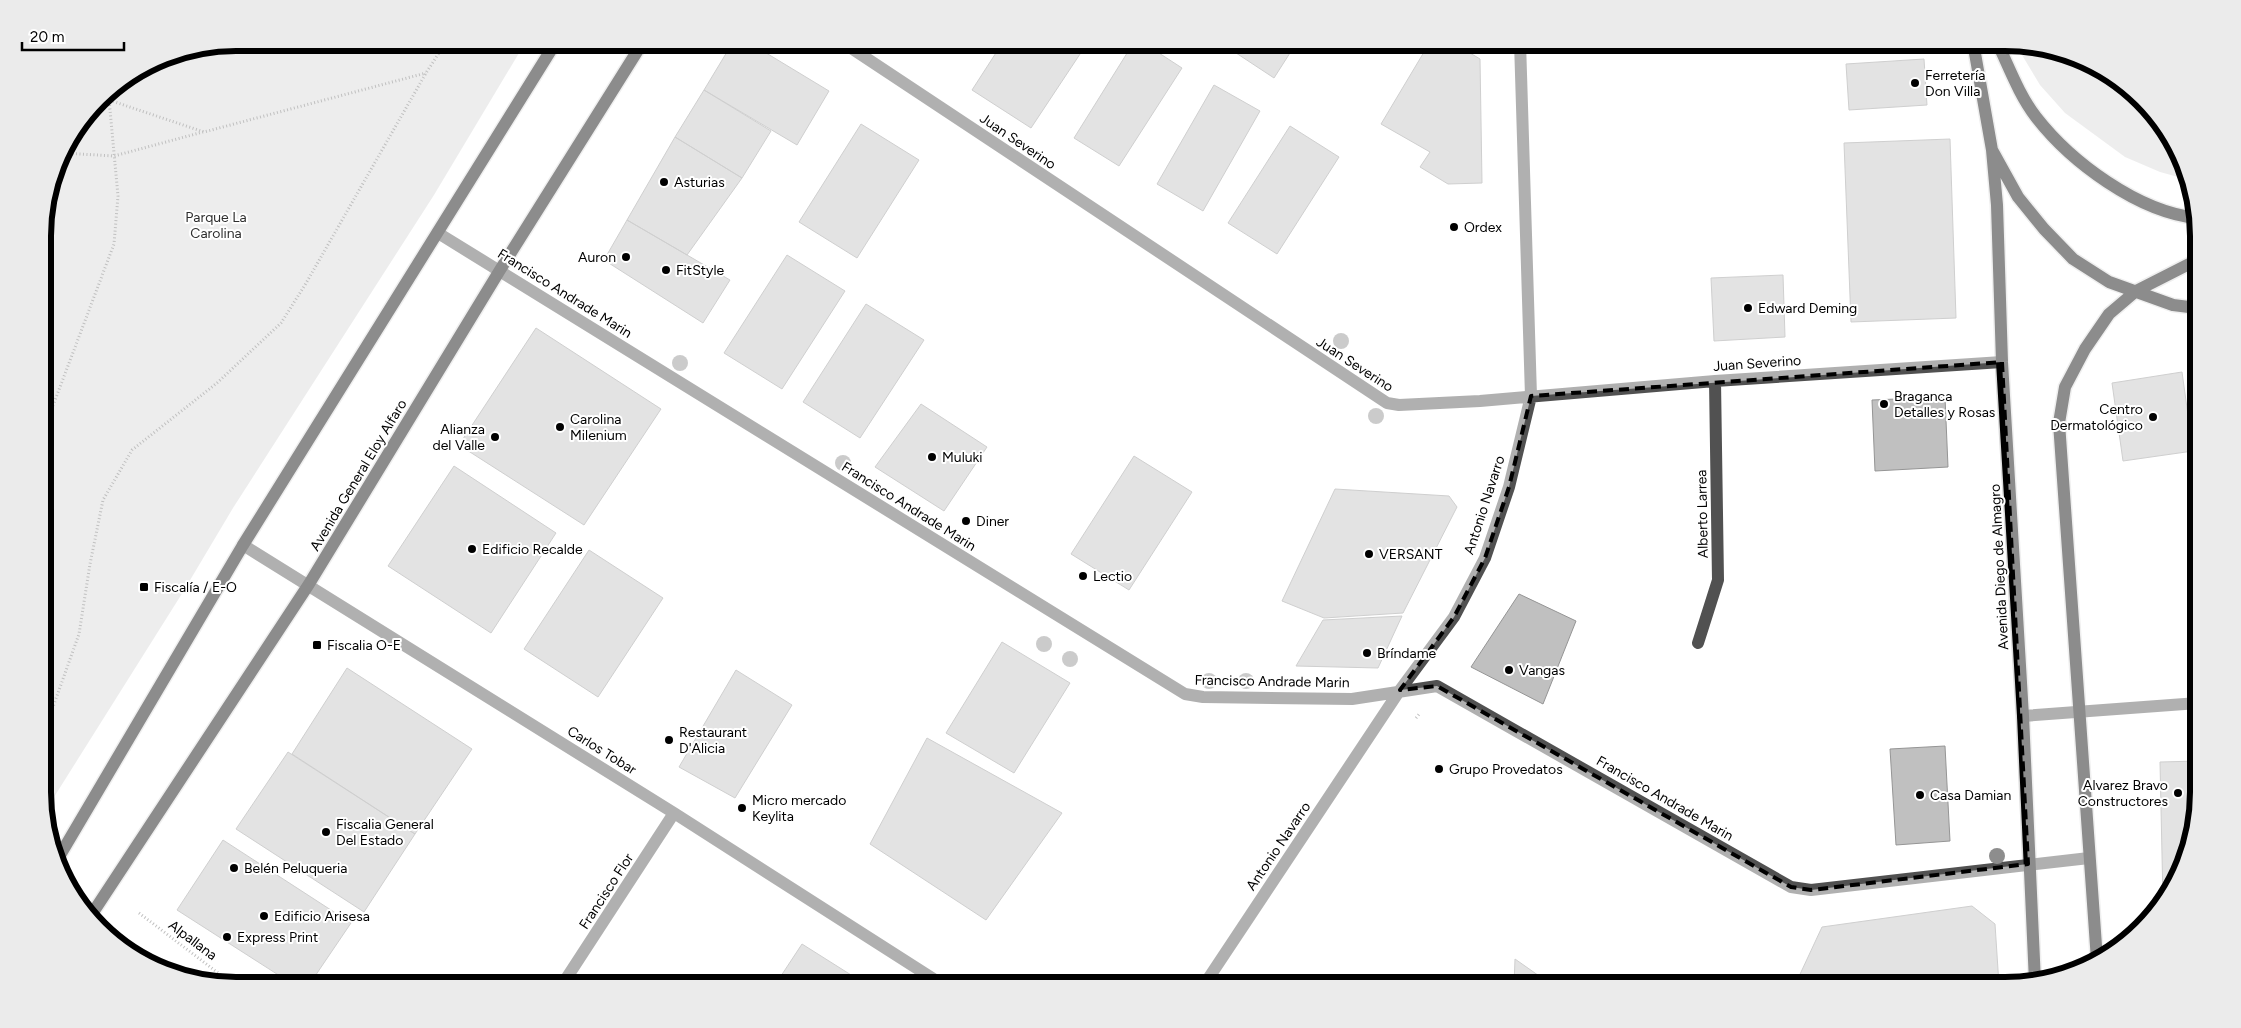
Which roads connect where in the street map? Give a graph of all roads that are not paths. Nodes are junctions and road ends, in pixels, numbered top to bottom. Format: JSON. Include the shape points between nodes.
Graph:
{"nodes":[{"id":1,"x":550,"y":51,"type":"edge"},
{"id":2,"x":637,"y":51,"type":"edge"},
{"id":3,"x":856,"y":51,"type":"edge"},
{"id":4,"x":1520,"y":51,"type":"edge"},
{"id":5,"x":1975,"y":51,"type":"edge"},
{"id":6,"x":2001,"y":51,"type":"edge"},
{"id":7,"x":1992,"y":150,"type":"junction"},
{"id":8,"x":2188,"y":217,"type":"edge"},
{"id":9,"x":438,"y":233,"type":"junction"},
{"id":10,"x":2190,"y":264,"type":"edge"},
{"id":11,"x":500,"y":270,"type":"junction"},
{"id":12,"x":2136,"y":291,"type":"junction"},
{"id":13,"x":2190,"y":307,"type":"edge"},
{"id":14,"x":2002,"y":362,"type":"junction"},
{"id":15,"x":1715,"y":381,"type":"junction"},
{"id":16,"x":1531,"y":396,"type":"junction"},
{"id":17,"x":243,"y":545,"type":"junction"},
{"id":18,"x":309,"y":584,"type":"junction"},
{"id":19,"x":1698,"y":643,"type":"dead end"},
{"id":20,"x":1400,"y":690,"type":"junction"},
{"id":21,"x":2190,"y":704,"type":"edge"},
{"id":22,"x":2079,"y":711,"type":"junction"},
{"id":23,"x":2023,"y":716,"type":"junction"},
{"id":24,"x":674,"y":813,"type":"junction"},
{"id":25,"x":62,"y":853,"type":"edge"},
{"id":26,"x":2089,"y":858,"type":"junction"},
{"id":27,"x":2028,"y":864,"type":"junction"},
{"id":28,"x":94,"y":910,"type":"edge"},
{"id":29,"x":2096,"y":952,"type":"edge"},
{"id":30,"x":2035,"y":974,"type":"edge"},
{"id":31,"x":567,"y":977,"type":"edge"},
{"id":32,"x":930,"y":977,"type":"edge"},
{"id":33,"x":1209,"y":977,"type":"edge"}],
"edges":[{"from":1,"to":9,"type":"main road"},
{"from":2,"to":11,"type":"main road","name":"Avenida General Eloy Alfaro"},
{"from":3,"to":16,"type":"street","name":"Juan Severino","via":[[1386,404],[1471,402]]},
{"from":4,"to":16,"type":"street","name":"Antonio Navarro"},
{"from":5,"to":7,"type":"main road"},
{"from":6,"to":8,"type":"main road","via":[[2035,116],[2058,143],[2106,182],[2146,203]]},
{"from":7,"to":12,"type":"main road","via":[[2018,197],[2073,259],[2109,282]]},
{"from":7,"to":14,"type":"main road","name":"Avenida Diego de Almagro"},
{"from":9,"to":11,"type":"street","name":"Francisco Andrade Marin"},
{"from":9,"to":17,"type":"main road"},
{"from":10,"to":12,"type":"main road"},
{"from":11,"to":18,"type":"main road","name":"Avenida General Eloy Alfaro"},
{"from":11,"to":20,"type":"street","name":"Francisco Andrade Marin","via":[[1185,694],[1203,697],[1352,698]]},
{"from":12,"to":13,"type":"main road","via":[[2173,305]]},
{"from":12,"to":22,"type":"main road","via":[[2109,314],[2085,349],[2065,387],[2059,424]]},
{"from":14,"to":15,"type":"street","name":"Juan Severino"},
{"from":14,"to":23,"type":"main road","name":"Avenida Diego de Almagro"},
{"from":15,"to":16,"type":"street","name":"Juan Severino"},
{"from":15,"to":19,"type":"street","name":"Alberto Larrea","via":[[1718,580]]},
{"from":16,"to":20,"type":"street","name":"Antonio Navarro","via":[[1509,486],[1485,558],[1454,617]]},
{"from":17,"to":18,"type":"street","name":"Carlos Tobar"},
{"from":17,"to":25,"type":"main road"},
{"from":18,"to":24,"type":"street","name":"Carlos Tobar"},
{"from":18,"to":28,"type":"main road","name":"Avenida General Eloy Alfaro"},
{"from":20,"to":27,"type":"street","name":"Francisco Andrade Marin","via":[[1437,686],[1791,886],[1812,890]]},
{"from":20,"to":33,"type":"street","name":"Antonio Navarro"},
{"from":21,"to":22,"type":"street"},
{"from":22,"to":23,"type":"street"},
{"from":22,"to":26,"type":"main road"},
{"from":23,"to":27,"type":"main road","name":"Avenida Diego de Almagro"},
{"from":24,"to":31,"type":"street","name":"Francisco Flor"},
{"from":24,"to":32,"type":"street","name":"Carlos Tobar"},
{"from":26,"to":27,"type":"street","name":"Francisco Andrade Marin"},
{"from":26,"to":29,"type":"main road"},
{"from":27,"to":30,"type":"main road","name":"Avenida Diego de Almagro"}]}
